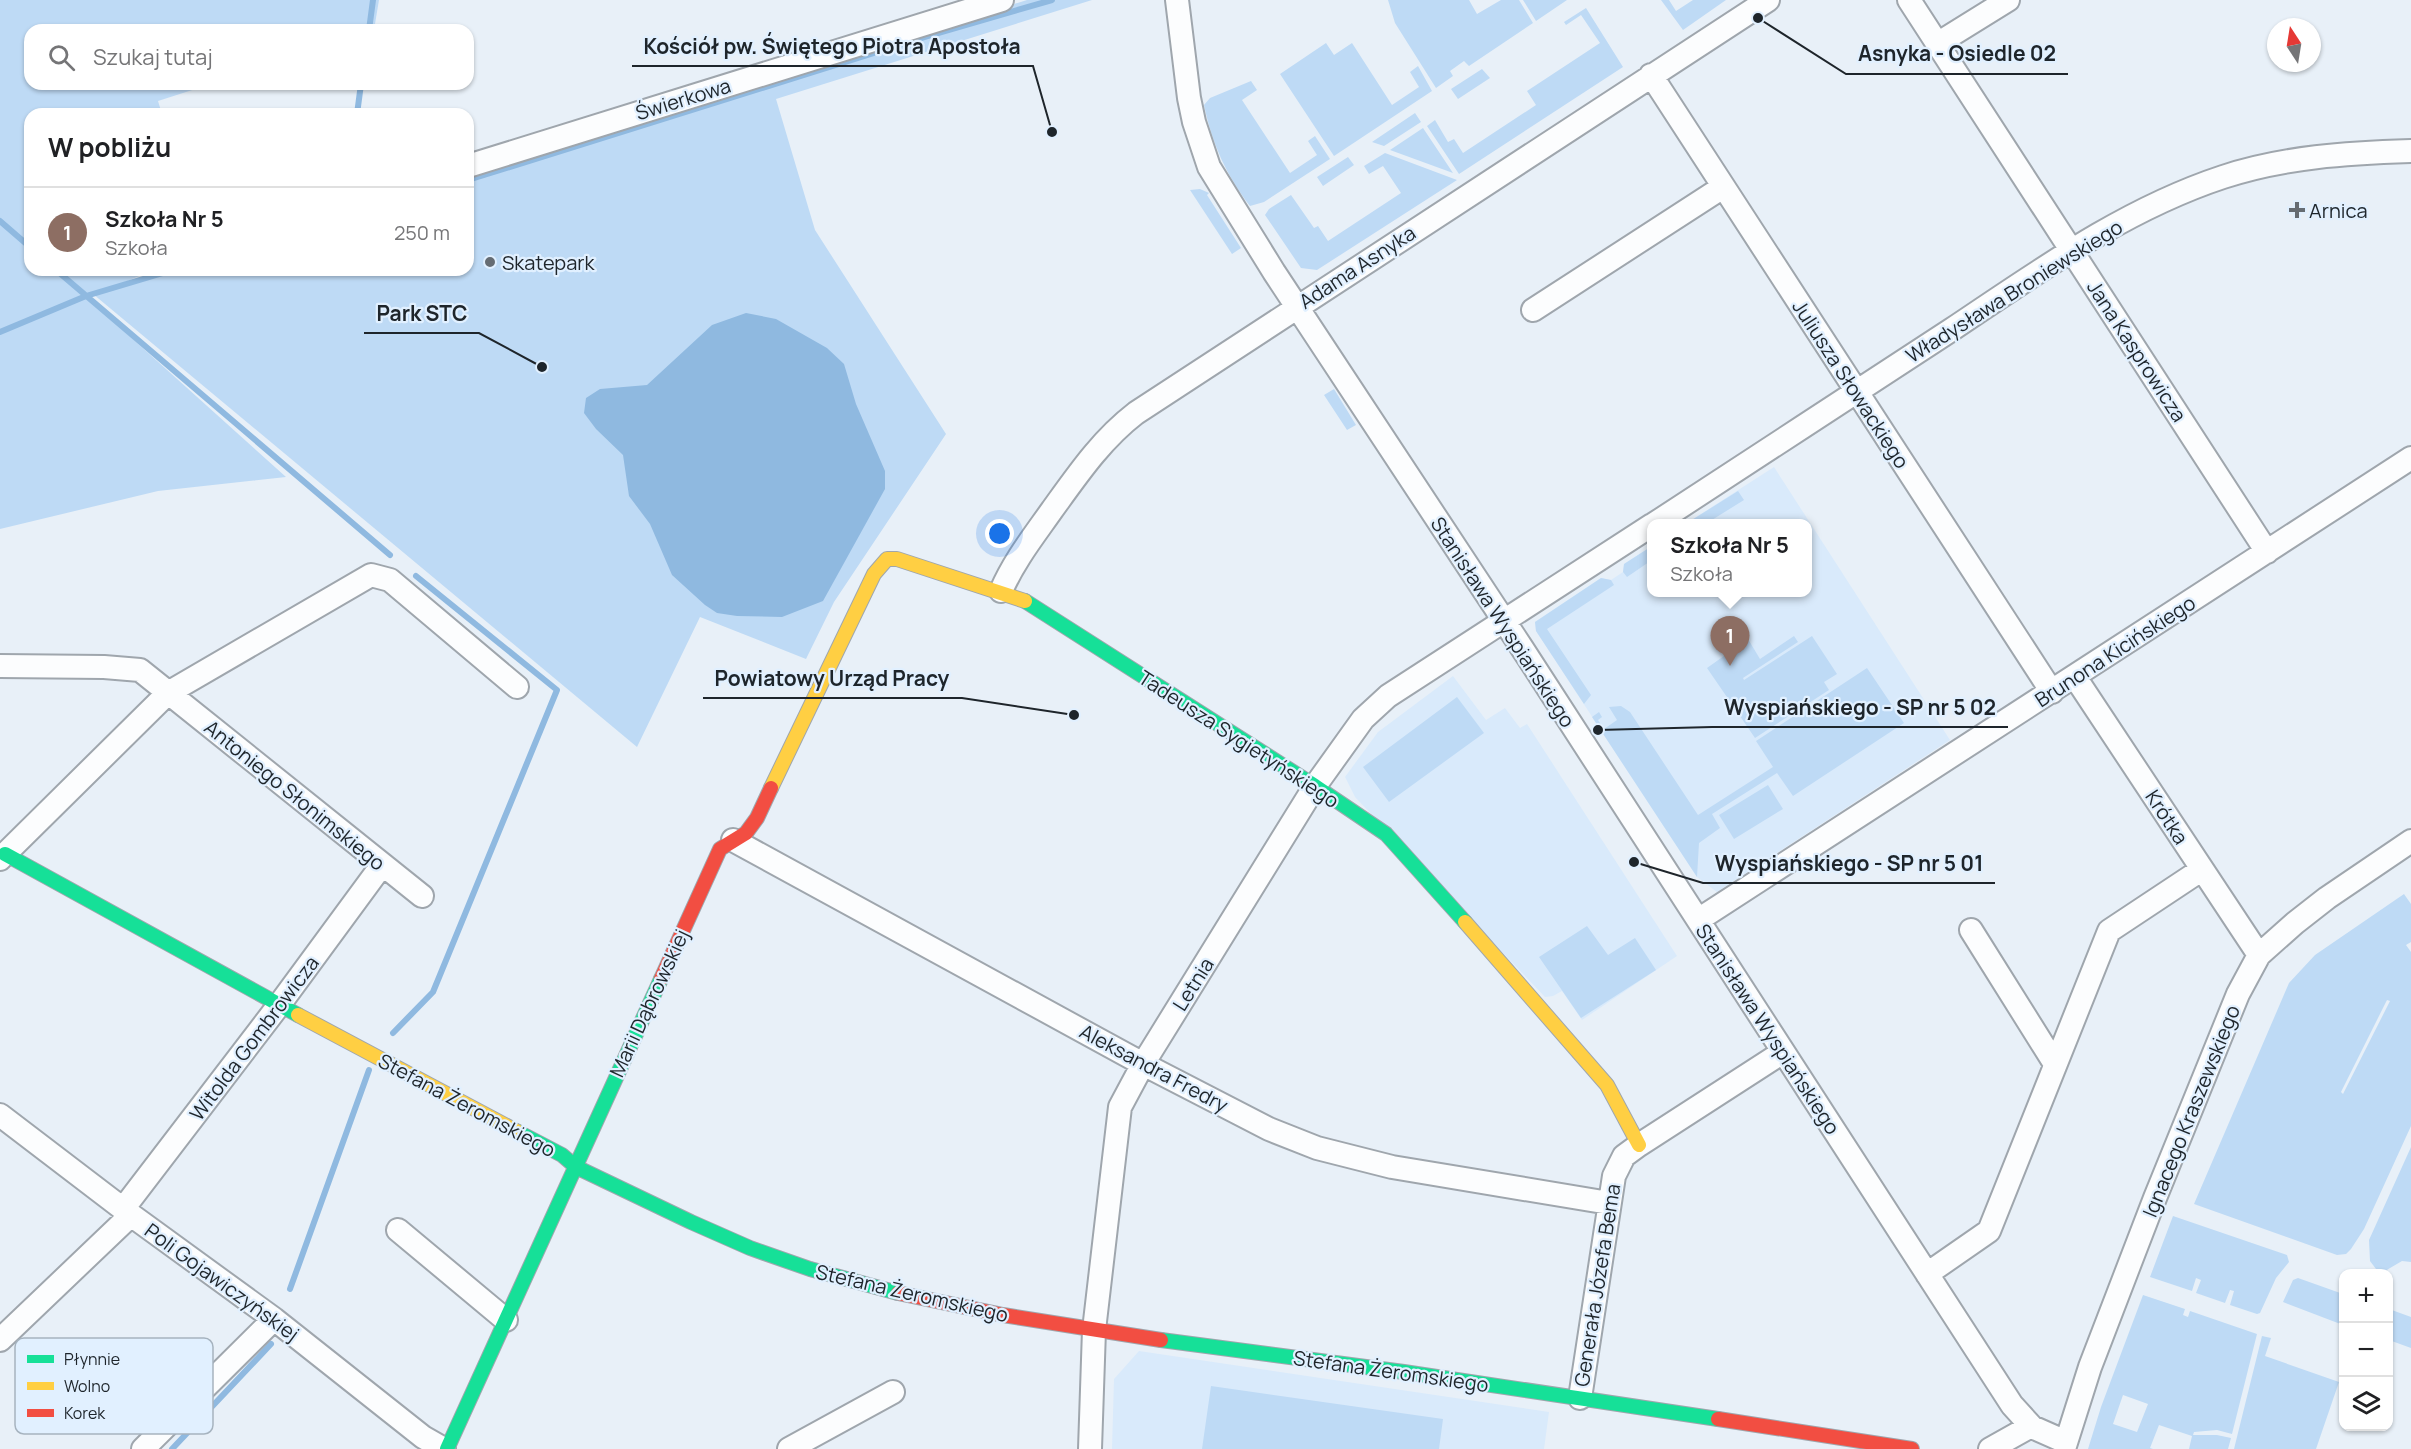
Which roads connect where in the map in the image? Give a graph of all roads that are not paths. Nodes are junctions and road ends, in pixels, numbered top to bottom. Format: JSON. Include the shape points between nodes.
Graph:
{"nodes":[{"id":1,"x":1002,"y":0,"type":"edge"},
{"id":2,"x":1177,"y":0,"type":"edge"},
{"id":3,"x":1768,"y":0,"type":"edge"},
{"id":4,"x":1909,"y":0,"type":"edge"},
{"id":5,"x":2008,"y":0,"type":"edge"},
{"id":6,"x":1937,"y":45,"type":"junction"},
{"id":7,"x":1651,"y":75,"type":"junction"},
{"id":8,"x":2411,"y":151,"type":"edge"},
{"id":9,"x":474,"y":164,"type":"edge"},
{"id":10,"x":1722,"y":187,"type":"junction"},
{"id":11,"x":2072,"y":250,"type":"junction"},
{"id":12,"x":1297,"y":306,"type":"junction"},
{"id":13,"x":1533,"y":310,"type":"dead end"},
{"id":14,"x":1857,"y":392,"type":"junction"},
{"id":15,"x":2411,"y":458,"type":"edge"},
{"id":16,"x":1661,"y":519,"type":"edge"},
{"id":17,"x":1647,"y":528,"type":"edge"},
{"id":18,"x":2267,"y":552,"type":"junction"},
{"id":19,"x":874,"y":574,"type":"joint"},
{"id":20,"x":1001,"y":591,"type":"junction"},
{"id":21,"x":1503,"y":621,"type":"junction"},
{"id":22,"x":0,"y":666,"type":"edge"},
{"id":23,"x":2075,"y":677,"type":"junction"},
{"id":24,"x":517,"y":687,"type":"dead end"},
{"id":25,"x":2052,"y":692,"type":"junction"},
{"id":26,"x":168,"y":693,"type":"junction"},
{"id":27,"x":1315,"y":786,"type":"junction"},
{"id":28,"x":733,"y":840,"type":"junction"},
{"id":29,"x":2411,"y":841,"type":"edge"},
{"id":30,"x":3,"y":856,"type":"edge"},
{"id":31,"x":382,"y":865,"type":"junction"},
{"id":32,"x":2201,"y":870,"type":"junction"},
{"id":33,"x":422,"y":896,"type":"dead end"},
{"id":34,"x":1698,"y":920,"type":"junction"},
{"id":35,"x":1971,"y":930,"type":"dead end"},
{"id":36,"x":2259,"y":955,"type":"junction"},
{"id":37,"x":279,"y":1005,"type":"junction"},
{"id":38,"x":1783,"y":1052,"type":"junction"},
{"id":39,"x":1143,"y":1064,"type":"junction"},
{"id":40,"x":2055,"y":1064,"type":"junction"},
{"id":41,"x":0,"y":1116,"type":"edge"},
{"id":42,"x":1639,"y":1144,"type":"junction"},
{"id":43,"x":576,"y":1167,"type":"junction"},
{"id":44,"x":1609,"y":1203,"type":"junction"},
{"id":45,"x":127,"y":1212,"type":"junction"},
{"id":46,"x":398,"y":1230,"type":"dead end"},
{"id":47,"x":1927,"y":1274,"type":"junction"},
{"id":48,"x":274,"y":1319,"type":"junction"},
{"id":49,"x":506,"y":1320,"type":"junction"},
{"id":50,"x":1094,"y":1330,"type":"junction"},
{"id":51,"x":0,"y":1340,"type":"edge"},
{"id":52,"x":213,"y":1380,"type":"edge"},
{"id":53,"x":893,"y":1392,"type":"dead end"},
{"id":54,"x":1580,"y":1398,"type":"junction"},
{"id":55,"x":2031,"y":1426,"type":"junction"},
{"id":56,"x":158,"y":1434,"type":"edge"},
{"id":57,"x":2065,"y":1446,"type":"edge"},
{"id":58,"x":143,"y":1449,"type":"edge"},
{"id":59,"x":445,"y":1449,"type":"edge"},
{"id":60,"x":789,"y":1449,"type":"edge"},
{"id":61,"x":1090,"y":1449,"type":"edge"},
{"id":62,"x":1911,"y":1449,"type":"edge"},
{"id":63,"x":1990,"y":1449,"type":"edge"}],
"edges":[{"from":1,"to":9,"type":"street","name":"Świerkowa"},
{"from":2,"to":12,"type":"street","name":"Stanisława Wyspiańskiego","via":[[1189,98],[1209,167]]},
{"from":3,"to":7,"type":"street","name":"Adama Asnyka"},
{"from":4,"to":6,"type":"street","name":"Jana Kasprowicza"},
{"from":5,"to":6,"type":"street"},
{"from":6,"to":11,"type":"street","name":"Jana Kasprowicza"},
{"from":7,"to":10,"type":"street","name":"Juliusza Słowackiego"},
{"from":7,"to":12,"type":"street","name":"Adama Asnyka"},
{"from":8,"to":11,"type":"street","name":"Władysława Broniewskiego","via":[[2337,154],[2224,177],[2146,208]]},
{"from":10,"to":13,"type":"street"},
{"from":10,"to":14,"type":"street","name":"Juliusza Słowackiego"},
{"from":11,"to":14,"type":"street","name":"Władysława Broniewskiego"},
{"from":11,"to":18,"type":"street","name":"Jana Kasprowicza"},
{"from":12,"to":20,"type":"street","name":"Adama Asnyka","via":[[1119,426],[1072,482],[1012,566]]},
{"from":12,"to":21,"type":"street","name":"Stanisława Wyspiańskiego"},
{"from":14,"to":16,"type":"street","name":"Władysława Broniewskiego"},
{"from":14,"to":25,"type":"street","name":"Juliusza Słowackiego"},
{"from":15,"to":18,"type":"street","name":"Brunona Kicińskiego"},
{"from":17,"to":21,"type":"street","name":"Władysława Broniewskiego"},
{"from":18,"to":23,"type":"street","name":"Brunona Kicińskiego"},
{"from":19,"to":20,"type":"street","name":"Tadeusza Sygietyńskiego","via":[[887,559],[897,559]]},
{"from":19,"to":28,"type":"street","name":"Marii Dąbrowskiej","via":[[757,818]]},
{"from":20,"to":27,"type":"street","name":"Tadeusza Sygietyńskiego","via":[[1023,600]]},
{"from":21,"to":27,"type":"street","name":"Letnia","via":[[1388,696],[1364,719]]},
{"from":21,"to":34,"type":"street","name":"Stanisława Wyspiańskiego"},
{"from":22,"to":26,"type":"street","name":"Antoniego Słonimskiego","via":[[140,670]]},
{"from":23,"to":25,"type":"street","name":"Brunona Kicińskiego"},
{"from":23,"to":32,"type":"street","name":"Krótka"},
{"from":24,"to":26,"type":"street","via":[[390,580],[371,575]]},
{"from":25,"to":34,"type":"street","name":"Brunona Kicińskiego"},
{"from":26,"to":30,"type":"street"},
{"from":26,"to":31,"type":"street","name":"Antoniego Słonimskiego"},
{"from":27,"to":39,"type":"street","name":"Letnia"},
{"from":27,"to":42,"type":"street","name":"Tadeusza Sygietyńskiego","via":[[1386,834],[1418,868],[1607,1085]]},
{"from":28,"to":39,"type":"street","name":"Aleksandra Fredry"},
{"from":28,"to":43,"type":"street","name":"Marii Dąbrowskiej","via":[[720,849]]},
{"from":29,"to":36,"type":"street","name":"Ignacego Kraszewskiego","via":[[2327,898]]},
{"from":30,"to":37,"type":"street","name":"Stefana Żeromskiego"},
{"from":31,"to":33,"type":"street","name":"Antoniego Słonimskiego"},
{"from":31,"to":37,"type":"street","name":"Witolda Gombrowicza"},
{"from":32,"to":36,"type":"street","name":"Krótka"},
{"from":32,"to":40,"type":"street","via":[[2109,931]]},
{"from":34,"to":38,"type":"street","name":"Stanisława Wyspiańskiego"},
{"from":35,"to":40,"type":"street"},
{"from":36,"to":57,"type":"street","name":"Ignacego Kraszewskiego","via":[[2238,994],[2155,1198],[2090,1367]]},
{"from":37,"to":43,"type":"street","name":"Stefana Żeromskiego","via":[[562,1155]]},
{"from":37,"to":45,"type":"street","name":"Witolda Gombrowicza"},
{"from":38,"to":42,"type":"street","name":"Generała Józefa Bema"},
{"from":38,"to":47,"type":"street","name":"Stanisława Wyspiańskiego"},
{"from":39,"to":44,"type":"street","name":"Aleksandra Fredry","via":[[1269,1129],[1345,1156]]},
{"from":39,"to":50,"type":"street","name":"Letnia","via":[[1120,1107]]},
{"from":40,"to":47,"type":"street","via":[[1989,1231]]},
{"from":41,"to":45,"type":"street","name":"Poli Gojawiczyńskiej"},
{"from":42,"to":44,"type":"street","name":"Generała Józefa Bema","via":[[1624,1156],[1614,1176]]},
{"from":43,"to":49,"type":"street","name":"Marii Dąbrowskiej"},
{"from":43,"to":50,"type":"street","name":"Stefana Żeromskiego","via":[[695,1225],[762,1254],[812,1270],[974,1311]]},
{"from":44,"to":54,"type":"street","name":"Generała Józefa Bema"},
{"from":45,"to":48,"type":"street","name":"Poli Gojawiczyńskiej"},
{"from":45,"to":51,"type":"street","name":"Witolda Gombrowicza"},
{"from":46,"to":49,"type":"street"},
{"from":47,"to":55,"type":"street","name":"Stanisława Wyspiańskiego","via":[[2012,1405]]},
{"from":48,"to":52,"type":"street"},
{"from":48,"to":59,"type":"street","name":"Poli Gojawiczyńskiej","via":[[423,1437]]},
{"from":49,"to":59,"type":"street","name":"Marii Dąbrowskiej"},
{"from":50,"to":54,"type":"street","name":"Stefana Żeromskiego"},
{"from":50,"to":61,"type":"street","name":"Letnia"},
{"from":53,"to":60,"type":"street"},
{"from":54,"to":62,"type":"street","name":"Stefana Żeromskiego"},
{"from":55,"to":57,"type":"street","name":"Stanisława Wyspiańskiego"},
{"from":55,"to":63,"type":"street"},
{"from":56,"to":58,"type":"street"}]}
